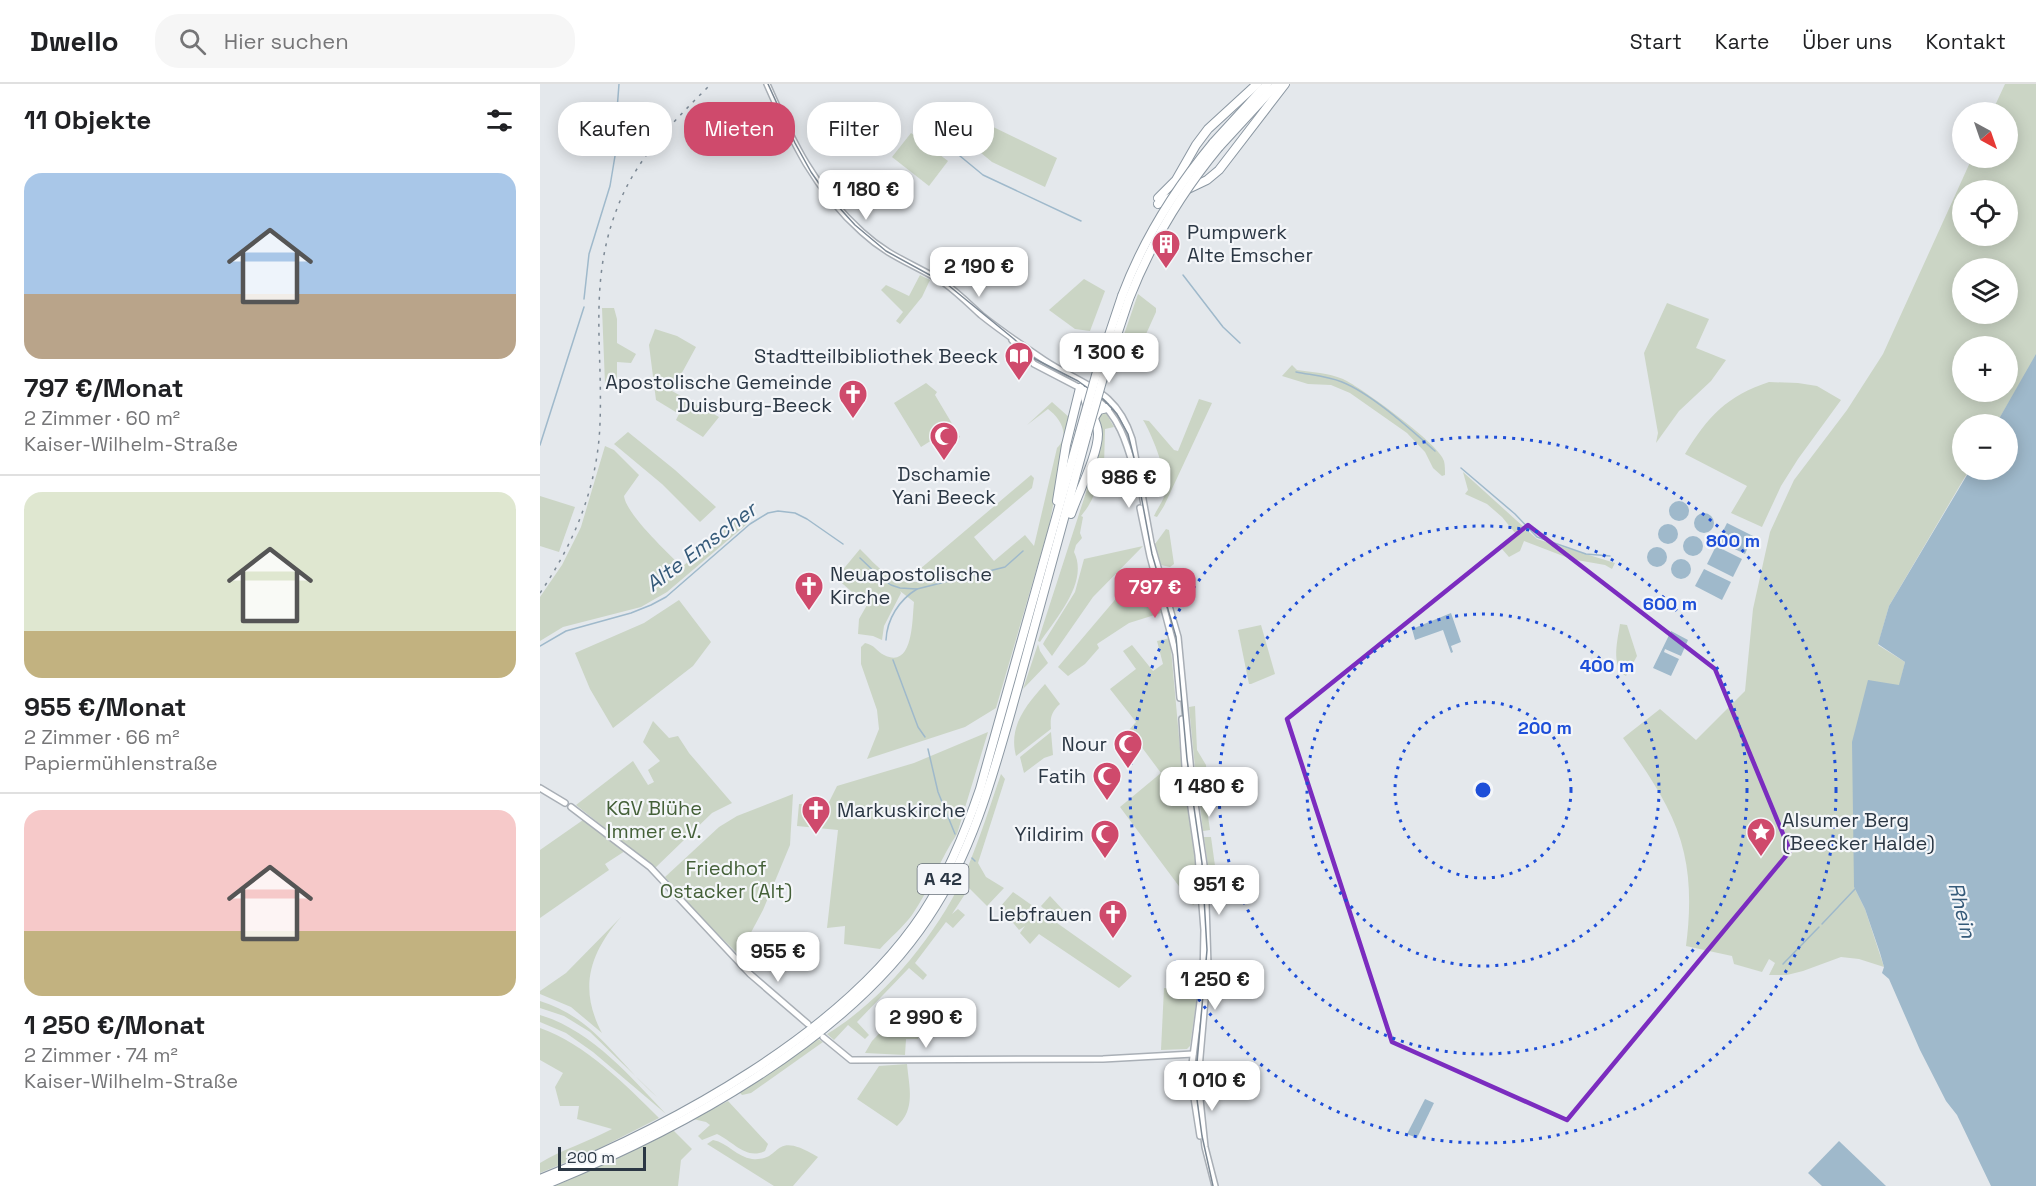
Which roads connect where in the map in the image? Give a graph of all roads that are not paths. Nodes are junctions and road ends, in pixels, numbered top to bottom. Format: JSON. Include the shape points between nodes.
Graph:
{"nodes":[{"id":1,"x":767,"y":84,"type":"edge"},
{"id":2,"x":1257,"y":84,"type":"edge"},
{"id":3,"x":1267,"y":84,"type":"edge"},
{"id":4,"x":1277,"y":84,"type":"edge"},
{"id":5,"x":1285,"y":84,"type":"edge"},
{"id":6,"x":1216,"y":145,"type":"junction"},
{"id":7,"x":1007,"y":334,"type":"junction"},
{"id":8,"x":1083,"y":389,"type":"junction"},
{"id":9,"x":1107,"y":408,"type":"junction"},
{"id":10,"x":1094,"y":418,"type":"junction"},
{"id":11,"x":1084,"y":433,"type":"junction"},
{"id":12,"x":1057,"y":516,"type":"junction"},
{"id":13,"x":1150,"y":544,"type":"junction"},
{"id":14,"x":1058,"y":545,"type":"junction"},
{"id":15,"x":540,"y":788,"type":"edge"},
{"id":16,"x":808,"y":1024,"type":"dead end"},
{"id":17,"x":823,"y":1037,"type":"dead end"},
{"id":18,"x":1196,"y":1054,"type":"junction"},
{"id":19,"x":685,"y":1114,"type":"junction"},
{"id":20,"x":647,"y":1134,"type":"junction"},
{"id":21,"x":540,"y":1179,"type":"edge"},
{"id":22,"x":542,"y":1186,"type":"edge"},
{"id":23,"x":1213,"y":1186,"type":"edge"}],
"edges":[{"from":1,"to":7,"type":"main road","via":[[808,169],[853,224],[887,252],[946,285]]},
{"from":2,"to":5,"type":"highway","via":[[1208,129],[1158,201],[1210,177],[1224,165]]},
{"from":3,"to":6,"type":"highway","number":"A 42"},
{"from":4,"to":6,"type":"highway","number":"A 42"},
{"from":6,"to":11,"type":"highway","number":"A 42","bridge":true,"via":[[1164,226],[1125,297]]},
{"from":7,"to":8,"type":"main road","via":[[1031,362]]},
{"from":7,"to":13,"type":"main road","via":[[1100,392],[1123,417],[1132,439]]},
{"from":8,"to":9,"type":"main road"},
{"from":8,"to":10,"type":"highway","via":[[1084,401]]},
{"from":8,"to":12,"type":"highway","via":[[1066,446]]},
{"from":9,"to":10,"type":"highway","via":[[1099,410]]},
{"from":9,"to":13,"type":"main road","via":[[1132,461]]},
{"from":10,"to":14,"type":"highway","via":[[1097,444]]},
{"from":11,"to":12,"type":"highway","number":"A 42"},
{"from":11,"to":14,"type":"highway","number":"A 42"},
{"from":12,"to":19,"type":"highway","number":"A 42","via":[[980,789],[956,854],[922,914],[880,968],[839,1006]]},
{"from":13,"to":18,"type":"main road","via":[[1176,654],[1185,767],[1198,855],[1205,964]]},
{"from":14,"to":19,"type":"highway","number":"A 42","via":[[975,829],[929,918],[896,961],[850,1007],[776,1062]]},
{"from":15,"to":16,"type":"main road","via":[[643,861],[750,974]]},
{"from":17,"to":18,"type":"main road","via":[[851,1060],[1103,1059]]},
{"from":18,"to":23,"type":"main road","via":[[1200,1110]]},
{"from":19,"to":20,"type":"highway","number":"A 42"},
{"from":20,"to":21,"type":"highway","number":"A 42"},
{"from":20,"to":22,"type":"highway","number":"A 42"}]}
